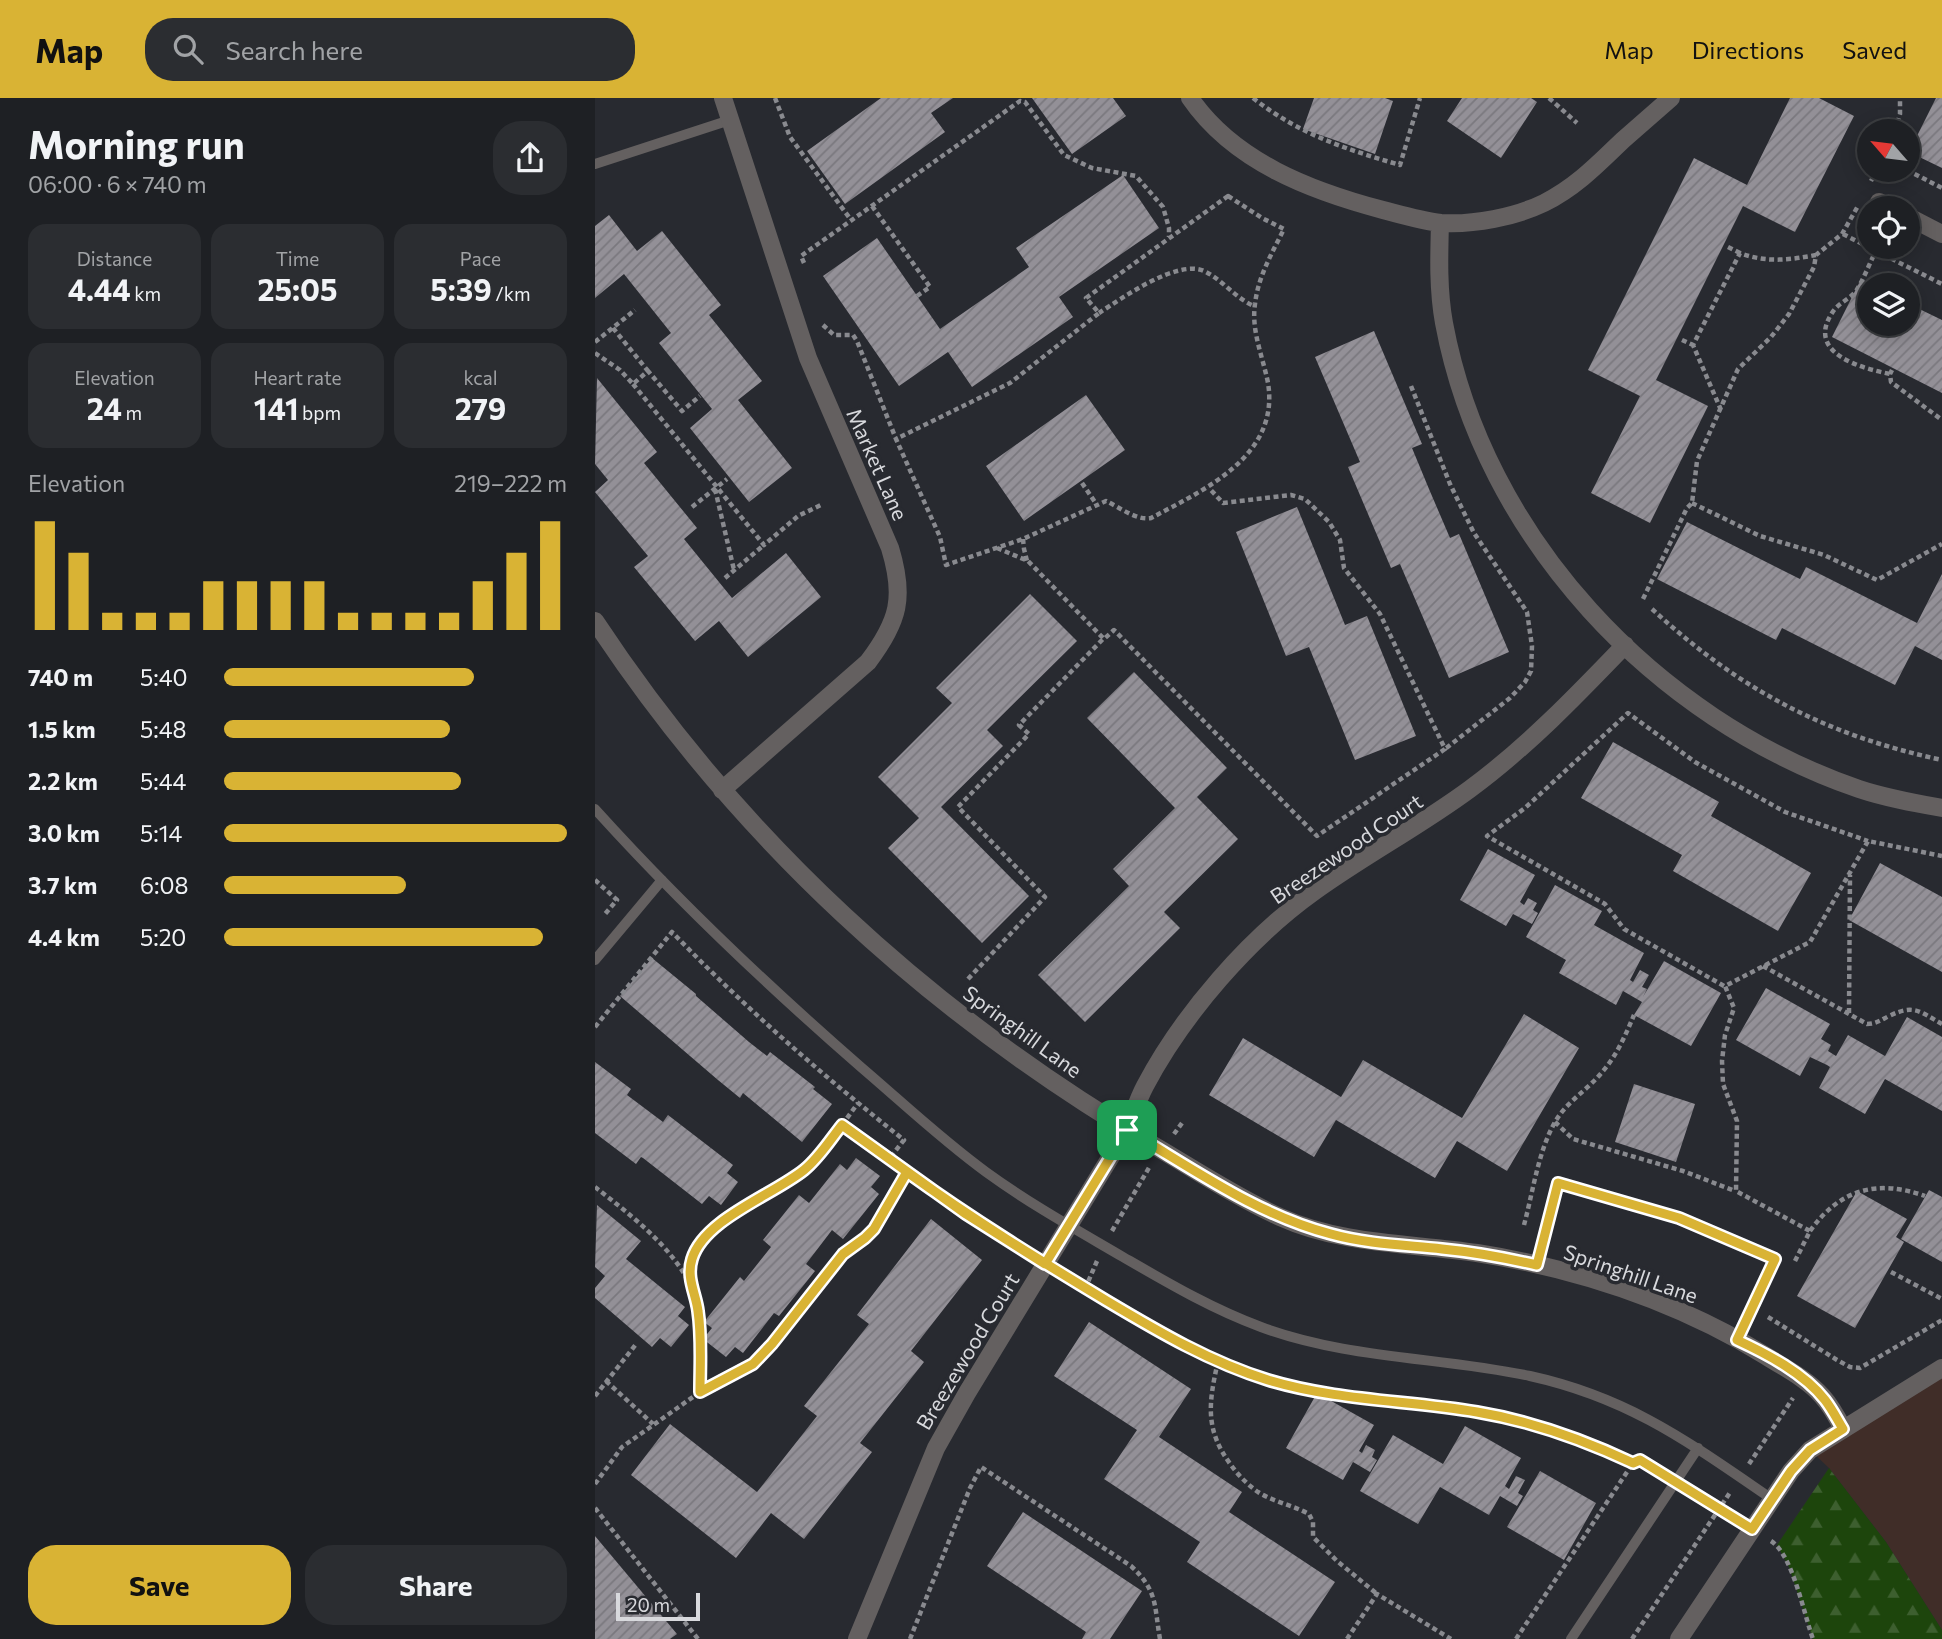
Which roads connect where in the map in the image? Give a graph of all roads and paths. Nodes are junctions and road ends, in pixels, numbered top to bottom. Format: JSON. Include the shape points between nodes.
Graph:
{"nodes":[{"id":1,"x":723,"y":98,"type":"edge"},
{"id":2,"x":775,"y":98,"type":"edge"},
{"id":3,"x":1189,"y":98,"type":"edge"},
{"id":4,"x":1252,"y":98,"type":"edge"},
{"id":5,"x":1420,"y":98,"type":"edge"},
{"id":6,"x":1549,"y":98,"type":"edge"},
{"id":7,"x":1671,"y":98,"type":"edge"},
{"id":8,"x":1900,"y":98,"type":"edge"},
{"id":9,"x":1899,"y":119,"type":"edge"},
{"id":10,"x":730,"y":120,"type":"junction"},
{"id":11,"x":1577,"y":123,"type":"dead end"},
{"id":12,"x":595,"y":164,"type":"edge"},
{"id":13,"x":1920,"y":177,"type":"edge"},
{"id":14,"x":1942,"y":188,"type":"edge"},
{"id":15,"x":872,"y":206,"type":"junction"},
{"id":16,"x":1857,"y":207,"type":"edge"},
{"id":17,"x":851,"y":220,"type":"junction"},
{"id":18,"x":1440,"y":223,"type":"junction"},
{"id":19,"x":1920,"y":223,"type":"edge"},
{"id":20,"x":1842,"y":234,"type":"junction"},
{"id":21,"x":1942,"y":234,"type":"edge"},
{"id":22,"x":1169,"y":238,"type":"junction"},
{"id":23,"x":1857,"y":242,"type":"edge"},
{"id":24,"x":1728,"y":247,"type":"dead end"},
{"id":25,"x":1740,"y":253,"type":"junction"},
{"id":26,"x":1816,"y":255,"type":"junction"},
{"id":27,"x":1871,"y":259,"type":"edge"},
{"id":28,"x":1891,"y":259,"type":"edge"},
{"id":29,"x":805,"y":268,"type":"dead end"},
{"id":30,"x":1942,"y":284,"type":"edge"},
{"id":31,"x":917,"y":296,"type":"dead end"},
{"id":32,"x":1254,"y":306,"type":"junction"},
{"id":33,"x":635,"y":310,"type":"dead end"},
{"id":34,"x":1099,"y":313,"type":"junction"},
{"id":35,"x":819,"y":314,"type":"dead end"},
{"id":36,"x":613,"y":328,"type":"junction"},
{"id":37,"x":1682,"y":340,"type":"dead end"},
{"id":38,"x":595,"y":342,"type":"edge"},
{"id":39,"x":1693,"y":345,"type":"junction"},
{"id":40,"x":595,"y":353,"type":"edge"},
{"id":41,"x":648,"y":371,"type":"junction"},
{"id":42,"x":633,"y":384,"type":"junction"},
{"id":43,"x":1411,"y":386,"type":"dead end"},
{"id":44,"x":701,"y":396,"type":"dead end"},
{"id":45,"x":1721,"y":411,"type":"junction"},
{"id":46,"x":1942,"y":420,"type":"edge"},
{"id":47,"x":897,"y":439,"type":"junction"},
{"id":48,"x":727,"y":479,"type":"dead end"},
{"id":49,"x":1082,"y":483,"type":"dead end"},
{"id":50,"x":716,"y":488,"type":"junction"},
{"id":51,"x":1209,"y":488,"type":"junction"},
{"id":52,"x":1692,"y":503,"type":"junction"},
{"id":53,"x":823,"y":504,"type":"dead end"},
{"id":54,"x":1097,"y":505,"type":"junction"},
{"id":55,"x":692,"y":507,"type":"dead end"},
{"id":56,"x":1023,"y":539,"type":"junction"},
{"id":57,"x":1942,"y":544,"type":"edge"},
{"id":58,"x":764,"y":545,"type":"junction"},
{"id":59,"x":996,"y":548,"type":"junction"},
{"id":60,"x":1028,"y":561,"type":"junction"},
{"id":61,"x":734,"y":570,"type":"junction"},
{"id":62,"x":725,"y":578,"type":"dead end"},
{"id":63,"x":1643,"y":599,"type":"dead end"},
{"id":64,"x":1652,"y":609,"type":"dead end"},
{"id":65,"x":595,"y":621,"type":"edge"},
{"id":66,"x":1104,"y":639,"type":"junction"},
{"id":67,"x":1625,"y":645,"type":"junction"},
{"id":68,"x":1445,"y":749,"type":"junction"},
{"id":69,"x":1942,"y":760,"type":"edge"},
{"id":70,"x":722,"y":790,"type":"junction"},
{"id":71,"x":1942,"y":808,"type":"edge"},
{"id":72,"x":595,"y":809,"type":"edge"},
{"id":73,"x":1868,"y":841,"type":"junction"},
{"id":74,"x":1942,"y":856,"type":"edge"},
{"id":75,"x":1850,"y":873,"type":"junction"},
{"id":76,"x":595,"y":880,"type":"edge"},
{"id":77,"x":662,"y":880,"type":"junction"},
{"id":78,"x":602,"y":917,"type":"dead end"},
{"id":79,"x":595,"y":960,"type":"edge"},
{"id":80,"x":1763,"y":967,"type":"junction"},
{"id":81,"x":968,"y":979,"type":"dead end"},
{"id":82,"x":1725,"y":986,"type":"junction"},
{"id":83,"x":1849,"y":1014,"type":"junction"},
{"id":84,"x":1634,"y":1015,"type":"dead end"},
{"id":85,"x":1942,"y":1024,"type":"edge"},
{"id":86,"x":595,"y":1027,"type":"edge"},
{"id":87,"x":858,"y":1104,"type":"junction"},
{"id":88,"x":1555,"y":1122,"type":"junction"},
{"id":89,"x":1182,"y":1123,"type":"dead end"},
{"id":90,"x":842,"y":1125,"type":"junction"},
{"id":91,"x":1127,"y":1130,"type":"junction"},
{"id":92,"x":1162,"y":1150,"type":"junction"},
{"id":93,"x":889,"y":1159,"type":"junction"},
{"id":94,"x":907,"y":1172,"type":"junction"},
{"id":95,"x":595,"y":1187,"type":"edge"},
{"id":96,"x":1736,"y":1191,"type":"junction"},
{"id":97,"x":1925,"y":1196,"type":"dead end"},
{"id":98,"x":1524,"y":1225,"type":"dead end"},
{"id":99,"x":1068,"y":1226,"type":"junction"},
{"id":100,"x":1810,"y":1231,"type":"junction"},
{"id":101,"x":1104,"y":1246,"type":"junction"},
{"id":102,"x":1045,"y":1264,"type":"junction"},
{"id":103,"x":1537,"y":1265,"type":"junction"},
{"id":104,"x":1792,"y":1268,"type":"dead end"},
{"id":105,"x":1891,"y":1272,"type":"dead end"},
{"id":106,"x":691,"y":1285,"type":"junction"},
{"id":107,"x":1085,"y":1289,"type":"junction"},
{"id":108,"x":1942,"y":1299,"type":"edge"},
{"id":109,"x":1774,"y":1305,"type":"dead end"},
{"id":110,"x":1942,"y":1320,"type":"edge"},
{"id":111,"x":1737,"y":1340,"type":"junction"},
{"id":112,"x":637,"y":1343,"type":"dead end"},
{"id":113,"x":1218,"y":1361,"type":"junction"},
{"id":114,"x":1942,"y":1368,"type":"edge"},
{"id":115,"x":606,"y":1381,"type":"junction"},
{"id":116,"x":700,"y":1392,"type":"junction"},
{"id":117,"x":595,"y":1396,"type":"edge"},
{"id":118,"x":653,"y":1424,"type":"junction"},
{"id":119,"x":1843,"y":1429,"type":"junction"},
{"id":120,"x":1698,"y":1448,"type":"junction"},
{"id":121,"x":1633,"y":1463,"type":"junction"},
{"id":122,"x":1677,"y":1481,"type":"junction"},
{"id":123,"x":595,"y":1484,"type":"edge"},
{"id":124,"x":1772,"y":1499,"type":"junction"},
{"id":125,"x":595,"y":1508,"type":"edge"},
{"id":126,"x":1752,"y":1529,"type":"junction"},
{"id":127,"x":1377,"y":1594,"type":"junction"},
{"id":128,"x":698,"y":1639,"type":"edge"},
{"id":129,"x":857,"y":1639,"type":"edge"},
{"id":130,"x":910,"y":1639,"type":"edge"},
{"id":131,"x":1160,"y":1639,"type":"edge"},
{"id":132,"x":1347,"y":1639,"type":"edge"},
{"id":133,"x":1451,"y":1639,"type":"edge"},
{"id":134,"x":1515,"y":1639,"type":"edge"},
{"id":135,"x":1571,"y":1639,"type":"edge"},
{"id":136,"x":1679,"y":1639,"type":"edge"},
{"id":137,"x":1813,"y":1639,"type":"edge"}],
"edges":[{"from":1,"to":10,"type":"street","name":"Market Lane"},
{"from":2,"to":17,"type":"path","via":[[790,137]]},
{"from":3,"to":18,"type":"street","via":[[1210,124],[1264,166],[1326,193]]},
{"from":4,"to":5,"type":"path","via":[[1281,120],[1327,143],[1401,165]]},
{"from":6,"to":11,"type":"path"},
{"from":7,"to":18,"type":"street","via":[[1591,172],[1544,203],[1505,216]]},
{"from":8,"to":9,"type":"path"},
{"from":10,"to":12,"type":"lane"},
{"from":10,"to":70,"type":"street","name":"Market Lane","via":[[808,358],[898,575],[894,620],[868,662]]},
{"from":13,"to":14,"type":"path"},
{"from":15,"to":17,"type":"path"},
{"from":15,"to":22,"type":"path","via":[[1020,101],[1063,155],[1092,167],[1136,176],[1163,207]]},
{"from":15,"to":31,"type":"path","via":[[929,287]]},
{"from":16,"to":20,"type":"path"},
{"from":17,"to":29,"type":"path","via":[[801,256]]},
{"from":18,"to":67,"type":"street","via":[[1444,322],[1483,448],[1502,489],[1543,553]]},
{"from":19,"to":21,"type":"street"},
{"from":20,"to":23,"type":"path"},
{"from":20,"to":26,"type":"path"},
{"from":22,"to":32,"type":"path","via":[[1228,196],[1284,229]]},
{"from":22,"to":34,"type":"path","via":[[1086,298]]},
{"from":24,"to":25,"type":"path"},
{"from":25,"to":26,"type":"path","via":[[1759,260]]},
{"from":25,"to":39,"type":"path"},
{"from":26,"to":45,"type":"path","via":[[1789,314],[1738,369]]},
{"from":27,"to":46,"type":"path","via":[[1855,293],[1832,312],[1825,342],[1854,364],[1891,372],[1891,382]]},
{"from":28,"to":30,"type":"path"},
{"from":32,"to":34,"type":"path","via":[[1196,268],[1135,290]]},
{"from":32,"to":51,"type":"path","via":[[1270,403],[1253,448]]},
{"from":33,"to":36,"type":"path"},
{"from":34,"to":47,"type":"path","via":[[1010,383]]},
{"from":35,"to":47,"type":"path","via":[[828,331],[853,335],[857,341]]},
{"from":36,"to":38,"type":"path"},
{"from":36,"to":41,"type":"path"},
{"from":37,"to":39,"type":"path"},
{"from":39,"to":45,"type":"path"},
{"from":40,"to":42,"type":"path"},
{"from":41,"to":42,"type":"path"},
{"from":41,"to":44,"type":"path","via":[[682,411]]},
{"from":42,"to":50,"type":"path"},
{"from":43,"to":68,"type":"path","via":[[1474,533],[1528,612],[1532,646],[1531,671],[1525,682]]},
{"from":45,"to":52,"type":"path","via":[[1697,461]]},
{"from":47,"to":59,"type":"path","via":[[940,537],[946,565]]},
{"from":48,"to":50,"type":"path"},
{"from":49,"to":54,"type":"path"},
{"from":50,"to":55,"type":"path"},
{"from":50,"to":58,"type":"path"},
{"from":50,"to":61,"type":"path"},
{"from":51,"to":54,"type":"path","via":[[1145,519],[1106,501]]},
{"from":51,"to":68,"type":"path","via":[[1223,503],[1291,495],[1305,499],[1329,522],[1340,540],[1343,568],[1380,614]]},
{"from":52,"to":57,"type":"path","via":[[1760,536],[1823,555],[1877,580]]},
{"from":52,"to":63,"type":"path"},
{"from":53,"to":58,"type":"path","via":[[798,516]]},
{"from":54,"to":56,"type":"path"},
{"from":56,"to":59,"type":"path"},
{"from":56,"to":60,"type":"path"},
{"from":58,"to":61,"type":"path"},
{"from":59,"to":60,"type":"path"},
{"from":60,"to":66,"type":"path"},
{"from":61,"to":62,"type":"path"},
{"from":64,"to":69,"type":"path","via":[[1725,668],[1813,721],[1865,741]]},
{"from":65,"to":70,"type":"street","name":"Springhill Lane"},
{"from":66,"to":68,"type":"path","via":[[1114,630],[1317,836]]},
{"from":66,"to":81,"type":"path","via":[[1019,725],[1029,734],[958,807],[1045,897]]},
{"from":67,"to":71,"type":"street","via":[[1672,687],[1741,735],[1860,789]]},
{"from":67,"to":91,"type":"street","name":"Breezewood Court","via":[[1504,762],[1435,814],[1313,893],[1273,926],[1210,991],[1170,1045],[1144,1087]]},
{"from":70,"to":91,"type":"street","name":"Springhill Lane","via":[[792,866],[928,991],[1008,1052]]},
{"from":72,"to":77,"type":"lane"},
{"from":73,"to":74,"type":"path"},
{"from":73,"to":75,"type":"path"},
{"from":73,"to":82,"type":"path","via":[[1785,812],[1695,762],[1628,713],[1525,808],[1487,836],[1605,904],[1624,929]]},
{"from":75,"to":80,"type":"path","via":[[1810,942]]},
{"from":75,"to":83,"type":"path"},
{"from":76,"to":78,"type":"path","via":[[617,900]]},
{"from":77,"to":79,"type":"lane"},
{"from":77,"to":99,"type":"lane","via":[[788,1004],[948,1143]]},
{"from":80,"to":82,"type":"path"},
{"from":80,"to":83,"type":"path"},
{"from":82,"to":96,"type":"path","via":[[1734,1008],[1722,1061],[1723,1084],[1737,1121]]},
{"from":83,"to":85,"type":"path","via":[[1875,1024],[1905,1009],[1920,1011]]},
{"from":84,"to":88,"type":"path","via":[[1604,1070]]},
{"from":86,"to":87,"type":"path","via":[[672,932],[736,996]]},
{"from":87,"to":90,"type":"path"},
{"from":87,"to":93,"type":"path","via":[[904,1140]]},
{"from":88,"to":96,"type":"path","via":[[1573,1139]]},
{"from":88,"to":98,"type":"path"},
{"from":89,"to":92,"type":"path"},
{"from":90,"to":93,"type":"path"},
{"from":90,"to":106,"type":"path","via":[[804,1170],[715,1228],[692,1259]]},
{"from":91,"to":92,"type":"street","name":"Springhill Lane"},
{"from":91,"to":99,"type":"street","name":"Breezewood Court"},
{"from":92,"to":101,"type":"path"},
{"from":92,"to":103,"type":"street","name":"Springhill Lane","via":[[1248,1201],[1321,1231]]},
{"from":93,"to":94,"type":"path"},
{"from":94,"to":102,"type":"path"},
{"from":94,"to":116,"type":"path","via":[[874,1229],[843,1254],[772,1344],[753,1364]]},
{"from":95,"to":106,"type":"path","via":[[626,1209]]},
{"from":96,"to":100,"type":"path"},
{"from":97,"to":100,"type":"path","via":[[1883,1188],[1855,1192],[1828,1208]]},
{"from":99,"to":101,"type":"lane"},
{"from":99,"to":102,"type":"street","name":"Breezewood Court"},
{"from":100,"to":104,"type":"path"},
{"from":101,"to":107,"type":"path"},
{"from":101,"to":120,"type":"lane","via":[[1196,1299],[1264,1329],[1306,1342],[1497,1370],[1569,1386],[1639,1413]]},
{"from":102,"to":107,"type":"path"},
{"from":102,"to":129,"type":"street","name":"Breezewood Court","via":[[936,1448]]},
{"from":103,"to":111,"type":"street","name":"Springhill Lane","via":[[1632,1292]]},
{"from":103,"to":111,"type":"lane","via":[[1558,1183],[1679,1218],[1775,1259]]},
{"from":105,"to":108,"type":"path"},
{"from":106,"to":116,"type":"path","via":[[698,1308]]},
{"from":107,"to":113,"type":"path","via":[[1164,1336]]},
{"from":109,"to":110,"type":"path","via":[[1768,1318],[1850,1367],[1860,1368]]},
{"from":111,"to":119,"type":"street","name":"Springhill Lane","via":[[1814,1388]]},
{"from":112,"to":115,"type":"path"},
{"from":113,"to":121,"type":"path","via":[[1267,1379],[1348,1398],[1481,1412],[1571,1438]]},
{"from":113,"to":127,"type":"path","via":[[1210,1395],[1210,1424],[1218,1447],[1257,1491],[1309,1514],[1313,1537]]},
{"from":114,"to":119,"type":"street"},
{"from":115,"to":117,"type":"path"},
{"from":115,"to":118,"type":"path"},
{"from":116,"to":118,"type":"path"},
{"from":118,"to":123,"type":"path","via":[[622,1447]]},
{"from":119,"to":124,"type":"street","via":[[1810,1450]]},
{"from":120,"to":122,"type":"lane"},
{"from":120,"to":124,"type":"lane"},
{"from":121,"to":122,"type":"path","via":[[1640,1460]]},
{"from":121,"to":134,"type":"path"},
{"from":122,"to":126,"type":"path"},
{"from":122,"to":135,"type":"lane"},
{"from":124,"to":126,"type":"street"},
{"from":125,"to":128,"type":"path"},
{"from":126,"to":136,"type":"street"},
{"from":126,"to":137,"type":"path","via":[[1777,1545]]},
{"from":127,"to":132,"type":"path"},
{"from":127,"to":133,"type":"path"},
{"from":130,"to":131,"type":"path","via":[[981,1467],[1146,1580]]}]}
